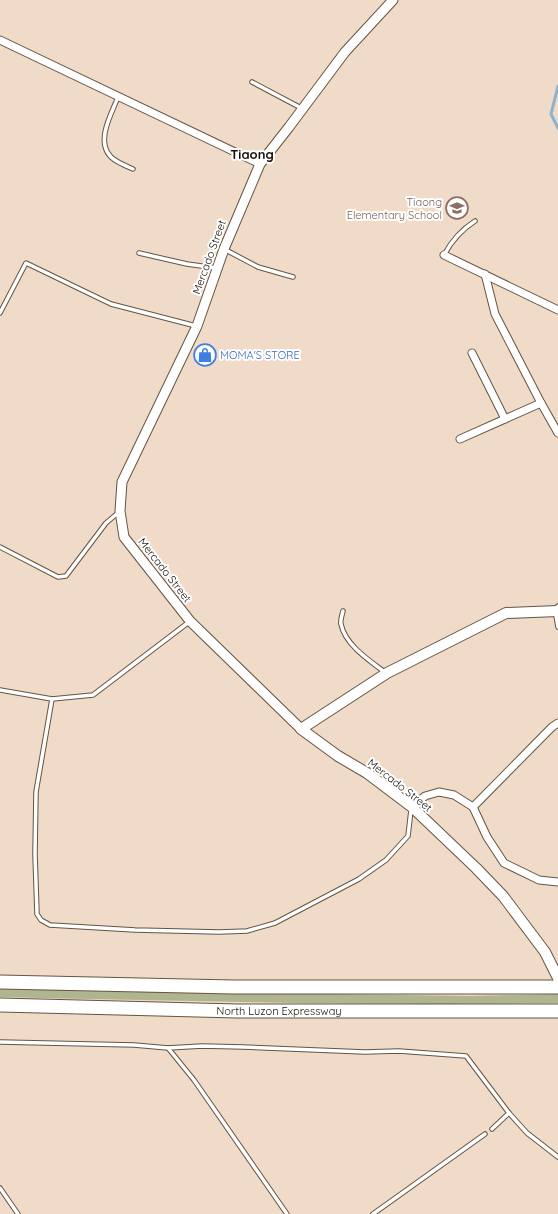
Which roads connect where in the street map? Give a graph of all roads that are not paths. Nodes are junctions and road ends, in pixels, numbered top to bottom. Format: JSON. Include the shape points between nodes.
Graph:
{"nodes":[{"id":1,"x":393,"y":0,"type":"edge"},
{"id":2,"x":0,"y":40,"type":"edge"},
{"id":3,"x":252,"y":82,"type":"dead end"},
{"id":4,"x":118,"y":97,"type":"junction"},
{"id":5,"x":303,"y":109,"type":"junction"},
{"id":6,"x":260,"y":164,"type":"junction"},
{"id":7,"x":133,"y":169,"type":"dead end"},
{"id":8,"x":475,"y":221,"type":"dead end"},
{"id":9,"x":224,"y":249,"type":"junction"},
{"id":10,"x":140,"y":253,"type":"dead end"},
{"id":11,"x":444,"y":255,"type":"joint"},
{"id":12,"x":216,"y":268,"type":"junction"},
{"id":13,"x":485,"y":274,"type":"junction"},
{"id":14,"x":293,"y":276,"type":"dead end"},
{"id":15,"x":558,"y":310,"type":"edge"},
{"id":16,"x":0,"y":313,"type":"edge"},
{"id":17,"x":197,"y":326,"type":"junction"},
{"id":18,"x":472,"y":353,"type":"dead end"},
{"id":19,"x":541,"y":403,"type":"junction"},
{"id":20,"x":505,"y":418,"type":"junction"},
{"id":21,"x":558,"y":433,"type":"edge"},
{"id":22,"x":460,"y":439,"type":"dead end"},
{"id":23,"x":120,"y":511,"type":"junction"},
{"id":24,"x":0,"y":547,"type":"edge"},
{"id":25,"x":557,"y":609,"type":"edge"},
{"id":26,"x":343,"y":612,"type":"dead end"},
{"id":27,"x":190,"y":622,"type":"junction"},
{"id":28,"x":558,"y":627,"type":"edge"},
{"id":29,"x":387,"y":673,"type":"junction"},
{"id":30,"x":0,"y":690,"type":"edge"},
{"id":31,"x":52,"y":699,"type":"junction"},
{"id":32,"x":558,"y":723,"type":"edge"},
{"id":33,"x":301,"y":729,"type":"junction"},
{"id":34,"x":412,"y":807,"type":"junction"},
{"id":35,"x":473,"y":807,"type":"junction"},
{"id":36,"x":558,"y":882,"type":"edge"},
{"id":37,"x":558,"y":978,"type":"edge"},
{"id":38,"x":0,"y":982,"type":"edge"},
{"id":39,"x":558,"y":987,"type":"edge"},
{"id":40,"x":0,"y":1005,"type":"edge"},
{"id":41,"x":558,"y":1011,"type":"edge"},
{"id":42,"x":0,"y":1042,"type":"edge"},
{"id":43,"x":168,"y":1048,"type":"junction"},
{"id":44,"x":509,"y":1113,"type":"junction"},
{"id":45,"x":492,"y":1129,"type":"dead end"},
{"id":46,"x":485,"y":1134,"type":"dead end"},
{"id":47,"x":558,"y":1157,"type":"edge"},
{"id":48,"x":0,"y":1188,"type":"edge"},
{"id":49,"x":18,"y":1214,"type":"edge"},
{"id":50,"x":287,"y":1214,"type":"edge"},
{"id":51,"x":373,"y":1214,"type":"edge"}],
"edges":[{"from":1,"to":5,"type":"street","name":"Mercado Street","via":[[345,52]]},
{"from":2,"to":4,"type":"street"},
{"from":3,"to":5,"type":"lane"},
{"from":4,"to":6,"type":"street"},
{"from":4,"to":7,"type":"lane","via":[[104,139],[111,157]]},
{"from":5,"to":6,"type":"street","name":"Mercado Street"},
{"from":6,"to":9,"type":"street","name":"Mercado Street"},
{"from":8,"to":11,"type":"lane","via":[[458,234]]},
{"from":9,"to":12,"type":"street","name":"Mercado Street"},
{"from":9,"to":14,"type":"lane","via":[[258,267]]},
{"from":10,"to":12,"type":"lane"},
{"from":11,"to":13,"type":"street"},
{"from":12,"to":17,"type":"street","name":"Mercado Street"},
{"from":13,"to":15,"type":"street"},
{"from":13,"to":19,"type":"street","via":[[495,314]]},
{"from":16,"to":17,"type":"lane","via":[[26,263],[111,304]]},
{"from":17,"to":23,"type":"street","name":"Mercado Street","via":[[122,482]]},
{"from":18,"to":20,"type":"street"},
{"from":19,"to":20,"type":"street"},
{"from":19,"to":21,"type":"street"},
{"from":20,"to":22,"type":"street"},
{"from":23,"to":24,"type":"lane","via":[[106,523],[66,576],[58,577]]},
{"from":23,"to":27,"type":"street","name":"Mercado Street","via":[[124,537]]},
{"from":25,"to":28,"type":"lane"},
{"from":25,"to":29,"type":"main road","via":[[506,613]]},
{"from":26,"to":29,"type":"lane","via":[[341,624],[349,642],[364,657]]},
{"from":27,"to":31,"type":"lane","via":[[93,695]]},
{"from":27,"to":33,"type":"street","name":"Mercado Street"},
{"from":29,"to":33,"type":"main road"},
{"from":30,"to":31,"type":"lane"},
{"from":31,"to":34,"type":"lane","via":[[36,792],[35,854],[37,914],[50,925],[219,932],[247,931],[275,923],[359,879],[386,860],[408,836]]},
{"from":32,"to":35,"type":"street"},
{"from":33,"to":34,"type":"main road","name":"Mercado Street"},
{"from":34,"to":35,"type":"street","via":[[425,796],[439,792],[454,795]]},
{"from":34,"to":37,"type":"main road","name":"Mercado Street","via":[[498,891],[545,952]]},
{"from":35,"to":36,"type":"street","via":[[504,863],[539,880]]},
{"from":38,"to":39,"type":"highway","via":[[234,987]]},
{"from":40,"to":41,"type":"highway","name":"North Luzon Expressway","via":[[245,1011]]},
{"from":42,"to":43,"type":"lane"},
{"from":43,"to":44,"type":"lane","via":[[296,1048],[466,1056]]},
{"from":43,"to":50,"type":"lane","via":[[194,1080]]},
{"from":44,"to":45,"type":"lane"},
{"from":44,"to":47,"type":"lane","via":[[527,1133]]},
{"from":46,"to":51,"type":"lane"},
{"from":48,"to":49,"type":"lane"}]}
